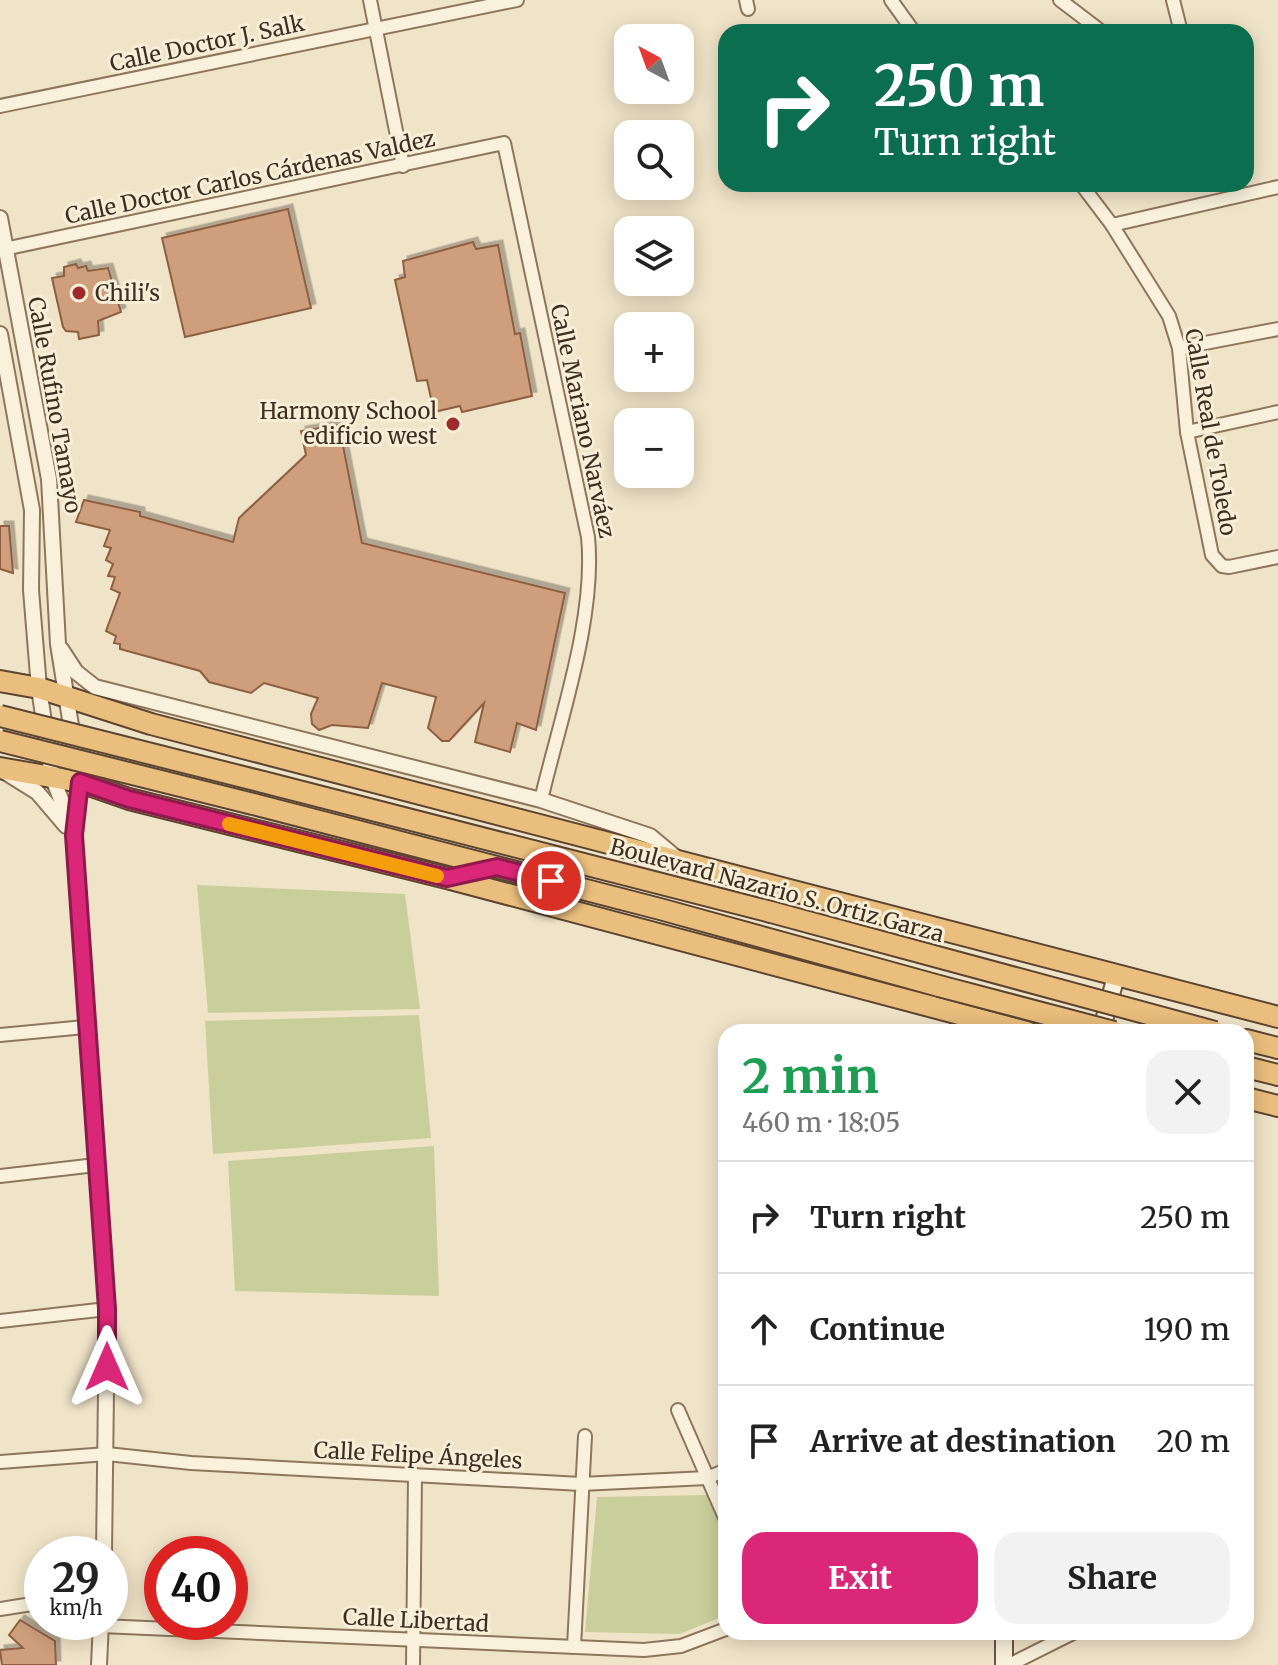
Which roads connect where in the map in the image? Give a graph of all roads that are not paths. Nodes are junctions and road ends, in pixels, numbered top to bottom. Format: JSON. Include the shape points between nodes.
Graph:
{"nodes":[{"id":1,"x":370,"y":0,"type":"edge"},
{"id":2,"x":517,"y":0,"type":"edge"},
{"id":3,"x":891,"y":0,"type":"edge"},
{"id":4,"x":1060,"y":0,"type":"edge"},
{"id":5,"x":1173,"y":0,"type":"edge"},
{"id":6,"x":908,"y":24,"type":"edge"},
{"id":7,"x":1092,"y":24,"type":"edge"},
{"id":8,"x":1179,"y":24,"type":"edge"},
{"id":9,"x":376,"y":29,"type":"junction"},
{"id":10,"x":0,"y":106,"type":"edge"},
{"id":11,"x":504,"y":143,"type":"joint"},
{"id":12,"x":403,"y":166,"type":"junction"},
{"id":13,"x":1278,"y":187,"type":"edge"},
{"id":14,"x":1087,"y":192,"type":"edge"},
{"id":15,"x":1218,"y":192,"type":"edge"},
{"id":16,"x":1254,"y":192,"type":"edge"},
{"id":17,"x":1254,"y":192,"type":"edge"},
{"id":18,"x":1220,"y":199,"type":"junction"},
{"id":19,"x":0,"y":218,"type":"edge"},
{"id":20,"x":1112,"y":225,"type":"junction"},
{"id":21,"x":4,"y":249,"type":"junction"},
{"id":22,"x":1278,"y":329,"type":"edge"},
{"id":23,"x":0,"y":334,"type":"edge"},
{"id":24,"x":1179,"y":348,"type":"junction"},
{"id":25,"x":1278,"y":412,"type":"edge"},
{"id":26,"x":1187,"y":432,"type":"junction"},
{"id":27,"x":1278,"y":557,"type":"edge"},
{"id":28,"x":58,"y":644,"type":"junction"},
{"id":29,"x":0,"y":681,"type":"edge"},
{"id":30,"x":39,"y":688,"type":"junction"},
{"id":31,"x":65,"y":696,"type":"junction"},
{"id":32,"x":0,"y":716,"type":"edge"},
{"id":33,"x":151,"y":724,"type":"junction"},
{"id":34,"x":0,"y":741,"type":"edge"},
{"id":35,"x":0,"y":768,"type":"edge"},
{"id":36,"x":52,"y":776,"type":"junction"},
{"id":37,"x":80,"y":782,"type":"junction"},
{"id":38,"x":129,"y":799,"type":"junction"},
{"id":39,"x":541,"y":800,"type":"junction"},
{"id":40,"x":74,"y":835,"type":"junction"},
{"id":41,"x":681,"y":861,"type":"junction"},
{"id":42,"x":497,"y":867,"type":"junction"},
{"id":43,"x":632,"y":875,"type":"junction"},
{"id":44,"x":447,"y":878,"type":"junction"},
{"id":45,"x":862,"y":910,"type":"junction"},
{"id":46,"x":1116,"y":976,"type":"junction"},
{"id":47,"x":1278,"y":1017,"type":"edge"},
{"id":48,"x":997,"y":1024,"type":"edge"},
{"id":49,"x":1084,"y":1024,"type":"edge"},
{"id":50,"x":1103,"y":1024,"type":"edge"},
{"id":51,"x":1185,"y":1024,"type":"edge"},
{"id":52,"x":85,"y":1027,"type":"junction"},
{"id":53,"x":0,"y":1035,"type":"edge"},
{"id":54,"x":1254,"y":1042,"type":"edge"},
{"id":55,"x":1278,"y":1048,"type":"edge"},
{"id":56,"x":1254,"y":1069,"type":"edge"},
{"id":57,"x":1278,"y":1075,"type":"edge"},
{"id":58,"x":1254,"y":1100,"type":"edge"},
{"id":59,"x":1278,"y":1106,"type":"edge"},
{"id":60,"x":96,"y":1165,"type":"junction"},
{"id":61,"x":0,"y":1176,"type":"edge"},
{"id":62,"x":107,"y":1309,"type":"junction"},
{"id":63,"x":0,"y":1321,"type":"edge"},
{"id":64,"x":678,"y":1410,"type":"dead end"},
{"id":65,"x":585,"y":1436,"type":"dead end"},
{"id":66,"x":107,"y":1454,"type":"junction"},
{"id":67,"x":0,"y":1462,"type":"edge"},
{"id":68,"x":718,"y":1473,"type":"edge"},
{"id":69,"x":415,"y":1475,"type":"junction"},
{"id":70,"x":707,"y":1478,"type":"junction"},
{"id":71,"x":581,"y":1484,"type":"junction"},
{"id":72,"x":718,"y":1502,"type":"edge"},
{"id":73,"x":105,"y":1536,"type":"edge"},
{"id":74,"x":24,"y":1605,"type":"edge"},
{"id":75,"x":0,"y":1609,"type":"edge"},
{"id":76,"x":128,"y":1625,"type":"edge"},
{"id":77,"x":718,"y":1632,"type":"edge"},
{"id":78,"x":415,"y":1639,"type":"junction"},
{"id":79,"x":100,"y":1640,"type":"edge"},
{"id":80,"x":1004,"y":1640,"type":"edge"},
{"id":81,"x":1058,"y":1640,"type":"edge"},
{"id":82,"x":574,"y":1647,"type":"junction"},
{"id":83,"x":99,"y":1665,"type":"edge"},
{"id":84,"x":413,"y":1665,"type":"edge"},
{"id":85,"x":1006,"y":1665,"type":"edge"}],
"edges":[{"from":1,"to":9,"type":"street"},
{"from":2,"to":9,"type":"street","name":"Calle Doctor J. Salk"},
{"from":3,"to":6,"type":"street"},
{"from":4,"to":7,"type":"street"},
{"from":5,"to":8,"type":"street"},
{"from":9,"to":10,"type":"street","name":"Calle Doctor J. Salk"},
{"from":9,"to":12,"type":"street"},
{"from":11,"to":12,"type":"street","name":"Calle Doctor Carlos Cárdenas Valdez"},
{"from":11,"to":39,"type":"street","name":"Calle Mariano Narváez","via":[[591,568],[587,606]]},
{"from":12,"to":21,"type":"street","name":"Calle Doctor Carlos Cárdenas Valdez"},
{"from":13,"to":17,"type":"street"},
{"from":14,"to":20,"type":"street","name":"Calle Real de Toledo"},
{"from":15,"to":18,"type":"street"},
{"from":16,"to":18,"type":"street"},
{"from":18,"to":20,"type":"street"},
{"from":19,"to":21,"type":"street","name":"Calle Rufino Tamayo"},
{"from":20,"to":24,"type":"street","name":"Calle Real de Toledo","via":[[1158,295]]},
{"from":21,"to":28,"type":"street","name":"Calle Rufino Tamayo","via":[[49,479]]},
{"from":22,"to":24,"type":"street"},
{"from":23,"to":30,"type":"street","name":"Calle Rufino Tamayo","via":[[32,510],[31,590]]},
{"from":24,"to":26,"type":"street","name":"Calle Real de Toledo"},
{"from":25,"to":26,"type":"street"},
{"from":26,"to":27,"type":"street","name":"Calle Real de Toledo","via":[[1212,555],[1222,566]]},
{"from":28,"to":31,"type":"street","name":"Calle Rufino Tamayo"},
{"from":28,"to":39,"type":"street","via":[[76,672],[95,687]]},
{"from":29,"to":30,"type":"highway"},
{"from":30,"to":31,"type":"highway"},
{"from":30,"to":36,"type":"street","name":"Calle Rufino Tamayo"},
{"from":31,"to":33,"type":"highway"},
{"from":31,"to":37,"type":"street","name":"Calle Rufino Tamayo"},
{"from":32,"to":43,"type":"highway","name":"Boulevard Nazario S. Ortiz Garza","bridge":true},
{"from":33,"to":38,"type":"highway","via":[[124,764]]},
{"from":33,"to":41,"type":"highway"},
{"from":34,"to":42,"type":"highway","bridge":true},
{"from":35,"to":36,"type":"highway"},
{"from":35,"to":40,"type":"street","via":[[37,792]]},
{"from":36,"to":37,"type":"highway"},
{"from":36,"to":40,"type":"street","name":"Calle Rufino Tamayo"},
{"from":37,"to":38,"type":"highway"},
{"from":37,"to":40,"type":"street","name":"Calle Rufino Tamayo"},
{"from":38,"to":44,"type":"highway"},
{"from":39,"to":41,"type":"street","via":[[650,836]]},
{"from":40,"to":52,"type":"street"},
{"from":41,"to":45,"type":"highway"},
{"from":42,"to":44,"type":"highway"},
{"from":42,"to":49,"type":"highway","bridge":true},
{"from":43,"to":45,"type":"highway","via":[[687,877]]},
{"from":43,"to":51,"type":"highway","name":"Boulevard Nazario S. Ortiz Garza","bridge":true},
{"from":44,"to":48,"type":"highway"},
{"from":45,"to":46,"type":"highway"},
{"from":46,"to":47,"type":"highway"},
{"from":46,"to":50,"type":"main road"},
{"from":52,"to":53,"type":"street"},
{"from":52,"to":60,"type":"street"},
{"from":54,"to":55,"type":"highway"},
{"from":56,"to":57,"type":"highway"},
{"from":58,"to":59,"type":"highway"},
{"from":60,"to":61,"type":"street"},
{"from":60,"to":62,"type":"street"},
{"from":62,"to":63,"type":"street"},
{"from":62,"to":66,"type":"street"},
{"from":64,"to":70,"type":"street"},
{"from":65,"to":71,"type":"street"},
{"from":66,"to":67,"type":"street","name":"Calle Felipe Ángeles"},
{"from":66,"to":69,"type":"street","name":"Calle Felipe Ángeles"},
{"from":66,"to":73,"type":"street"},
{"from":68,"to":70,"type":"street","name":"Calle Felipe Ángeles"},
{"from":69,"to":71,"type":"street","name":"Calle Felipe Ángeles"},
{"from":69,"to":78,"type":"street"},
{"from":70,"to":71,"type":"street","name":"Calle Felipe Ángeles"},
{"from":70,"to":72,"type":"street"},
{"from":71,"to":82,"type":"street"},
{"from":74,"to":75,"type":"street"},
{"from":76,"to":78,"type":"street","name":"Calle Libertad"},
{"from":77,"to":82,"type":"street","name":"Calle Libertad","via":[[681,1646],[644,1650]]},
{"from":78,"to":82,"type":"street","name":"Calle Libertad"},
{"from":78,"to":84,"type":"street"},
{"from":79,"to":83,"type":"street"},
{"from":80,"to":85,"type":"main road"},
{"from":81,"to":85,"type":"street"}]}
